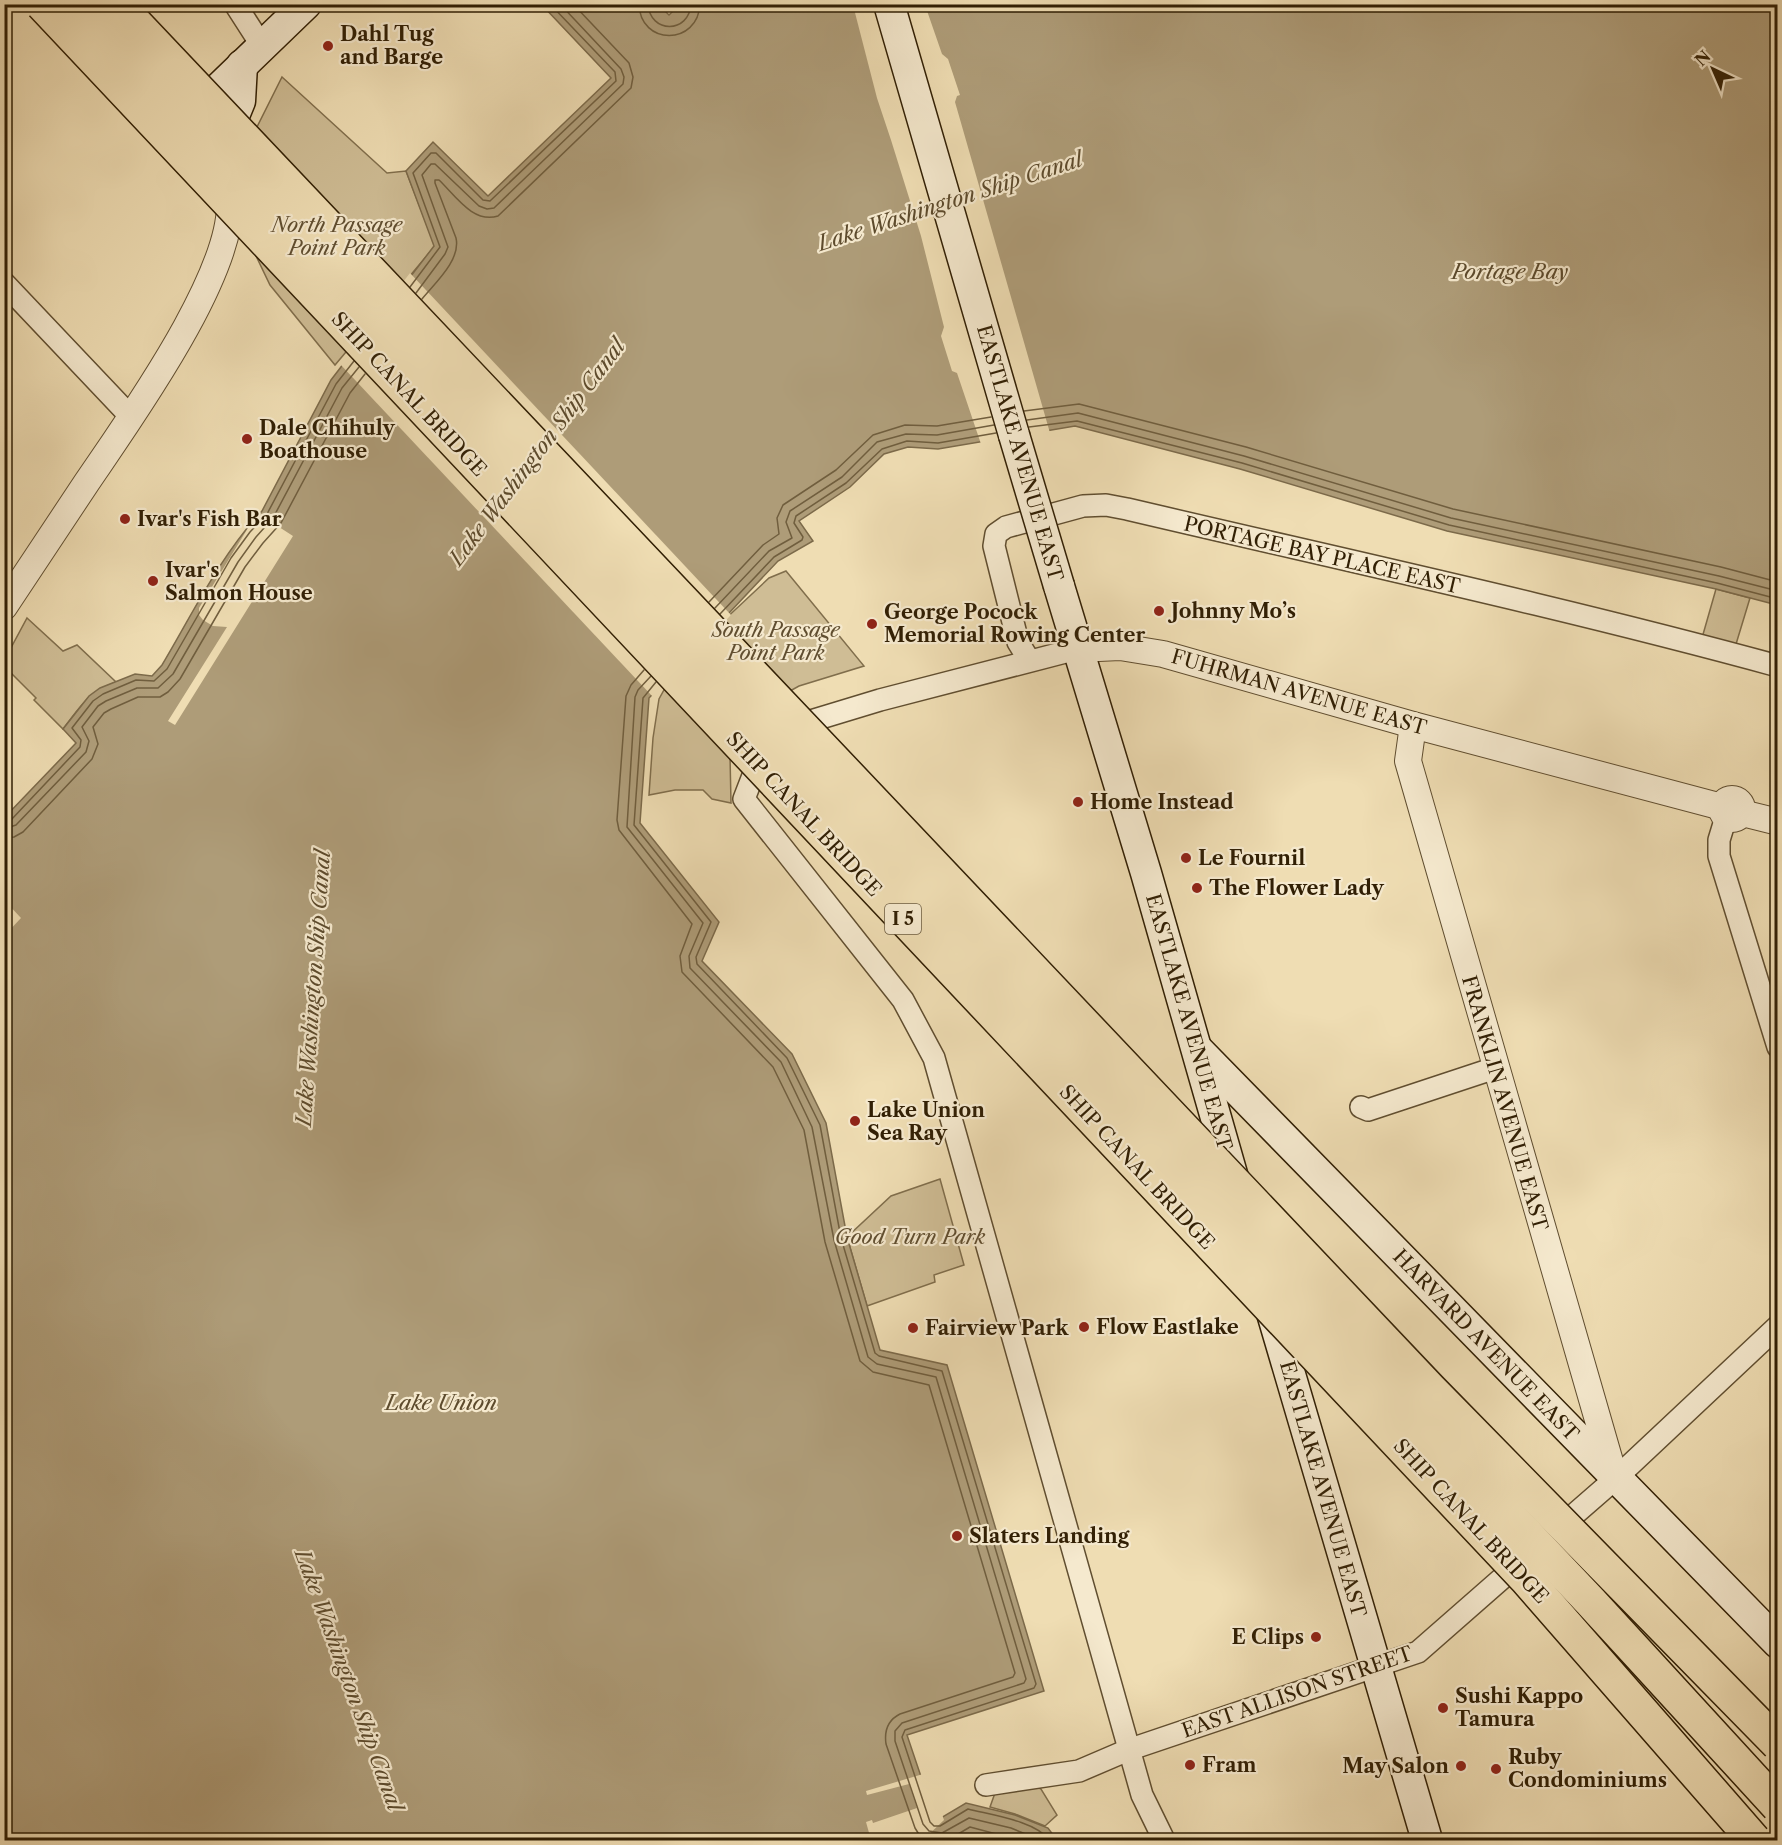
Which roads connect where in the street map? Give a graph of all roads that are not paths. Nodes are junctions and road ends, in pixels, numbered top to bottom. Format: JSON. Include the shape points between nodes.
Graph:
{"nodes":[{"id":1,"x":42,"y":4,"type":"edge"},
{"id":2,"x":59,"y":4,"type":"edge"},
{"id":3,"x":83,"y":4,"type":"edge"},
{"id":4,"x":117,"y":4,"type":"edge"},
{"id":5,"x":235,"y":4,"type":"edge"},
{"id":6,"x":306,"y":4,"type":"edge"},
{"id":7,"x":889,"y":4,"type":"edge"},
{"id":8,"x":252,"y":56,"type":"junction"},
{"id":9,"x":145,"y":94,"type":"junction"},
{"id":10,"x":178,"y":128,"type":"junction"},
{"id":11,"x":214,"y":165,"type":"junction"},
{"id":12,"x":4,"y":283,"type":"edge"},
{"id":13,"x":131,"y":417,"type":"junction"},
{"id":14,"x":4,"y":607,"type":"edge"},
{"id":15,"x":1077,"y":649,"type":"junction"},
{"id":16,"x":1029,"y":660,"type":"junction"},
{"id":17,"x":1778,"y":666,"type":"edge"},
{"id":18,"x":1413,"y":725,"type":"junction"},
{"id":19,"x":1730,"y":812,"type":"junction"},
{"id":20,"x":1778,"y":822,"type":"edge"},
{"id":21,"x":1195,"y":1047,"type":"junction"},
{"id":22,"x":1778,"y":1047,"type":"edge"},
{"id":23,"x":1495,"y":1068,"type":"junction"},
{"id":24,"x":1362,"y":1107,"type":"dead end"},
{"id":25,"x":1778,"y":1326,"type":"edge"},
{"id":26,"x":1615,"y":1479,"type":"junction"},
{"id":27,"x":1778,"y":1643,"type":"edge"},
{"id":28,"x":1375,"y":1666,"type":"junction"},
{"id":29,"x":1778,"y":1744,"type":"edge"},
{"id":30,"x":1128,"y":1750,"type":"junction"},
{"id":31,"x":986,"y":1785,"type":"dead end"},
{"id":32,"x":1778,"y":1806,"type":"edge"},
{"id":33,"x":1164,"y":1840,"type":"edge"},
{"id":34,"x":1427,"y":1840,"type":"edge"},
{"id":35,"x":1741,"y":1840,"type":"edge"}],
"edges":[{"from":1,"to":35,"type":"highway","name":"SHIP CANAL BRIDGE","number":"I 5","bridge":true,"via":[[1518,1570]]},
{"from":2,"to":9,"type":"main road"},
{"from":3,"to":32,"type":"highway","name":"SHIP CANAL BRIDGE","bridge":true,"via":[[1590,1601]]},
{"from":4,"to":29,"type":"highway","bridge":true,"via":[[1430,1389]]},
{"from":5,"to":8,"type":"street"},
{"from":6,"to":8,"type":"main road"},
{"from":7,"to":15,"type":"main road","name":"EASTLAKE AVENUE EAST","bridge":true},
{"from":8,"to":9,"type":"main road"},
{"from":8,"to":10,"type":"main road"},
{"from":8,"to":11,"type":"main road","via":[[240,101]]},
{"from":9,"to":10,"type":"main road"},
{"from":10,"to":11,"type":"street"},
{"from":11,"to":13,"type":"street","via":[[229,190],[231,206],[222,250],[204,293]]},
{"from":12,"to":13,"type":"street"},
{"from":13,"to":14,"type":"street"},
{"from":15,"to":16,"type":"street","name":"FUHRMAN AVENUE EAST"},
{"from":15,"to":18,"type":"street","name":"FUHRMAN AVENUE EAST","via":[[1120,647],[1163,654]]},
{"from":15,"to":21,"type":"main road","name":"EASTLAKE AVENUE EAST"},
{"from":16,"to":17,"type":"street","name":"PORTAGE BAY PLACE EAST","via":[[1018,642],[994,546],[996,534],[1006,527],[1092,505],[1127,509],[1518,600]]},
{"from":16,"to":30,"type":"street","name":"FUHRMAN AVENUE EAST","via":[[769,734],[744,799],[903,1000],[934,1058]]},
{"from":18,"to":19,"type":"street","name":"FUHRMAN AVENUE EAST"},
{"from":18,"to":23,"type":"street","name":"FRANKLIN AVENUE EAST","via":[[1408,761]]},
{"from":19,"to":20,"type":"street","name":"FUHRMAN AVENUE EAST"},
{"from":19,"to":22,"type":"street","via":[[1719,840],[1719,856]]},
{"from":21,"to":26,"type":"main road","name":"HARVARD AVENUE EAST"},
{"from":21,"to":28,"type":"main road","name":"EASTLAKE AVENUE EAST"},
{"from":23,"to":24,"type":"street","via":[[1368,1110]]},
{"from":23,"to":26,"type":"street","name":"FRANKLIN AVENUE EAST"},
{"from":25,"to":26,"type":"street","name":"EAST ALLISON STREET"},
{"from":26,"to":27,"type":"main road","name":"HARVARD AVENUE EAST"},
{"from":26,"to":28,"type":"street","name":"EAST ALLISON STREET","via":[[1425,1648]]},
{"from":28,"to":30,"type":"street","name":"EAST ALLISON STREET"},
{"from":28,"to":34,"type":"main road","name":"EASTLAKE AVENUE EAST"},
{"from":30,"to":31,"type":"street","name":"EAST ALLISON STREET","via":[[1079,1771]]},
{"from":30,"to":33,"type":"street","via":[[1142,1795]]}]}
